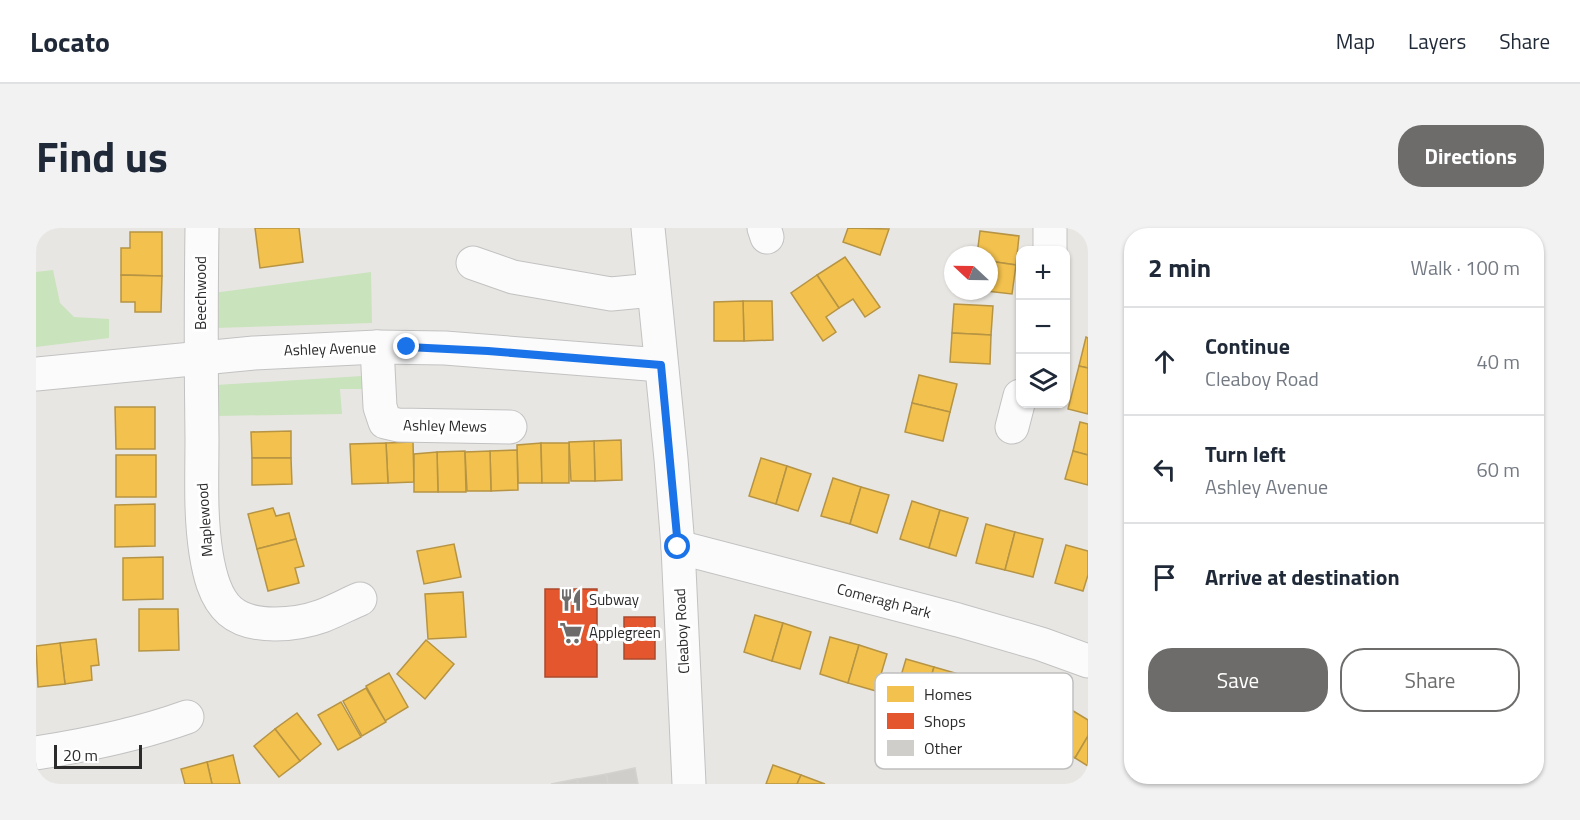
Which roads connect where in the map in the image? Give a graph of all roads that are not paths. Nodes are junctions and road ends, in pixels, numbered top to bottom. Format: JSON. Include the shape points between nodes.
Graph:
{"nodes":[{"id":1,"x":202,"y":228,"type":"edge"},
{"id":2,"x":648,"y":228,"type":"edge"},
{"id":3,"x":1050,"y":228,"type":"edge"},
{"id":4,"x":1050,"y":246,"type":"edge"},
{"id":5,"x":473,"y":263,"type":"dead end"},
{"id":6,"x":653,"y":290,"type":"junction"},
{"id":7,"x":377,"y":347,"type":"junction"},
{"id":8,"x":201,"y":358,"type":"junction"},
{"id":9,"x":661,"y":365,"type":"junction"},
{"id":10,"x":36,"y":374,"type":"edge"},
{"id":11,"x":1017,"y":408,"type":"edge"},
{"id":12,"x":510,"y":427,"type":"dead end"},
{"id":13,"x":1012,"y":427,"type":"dead end"},
{"id":14,"x":678,"y":547,"type":"junction"},
{"id":15,"x":360,"y":598,"type":"dead end"},
{"id":16,"x":1088,"y":660,"type":"edge"},
{"id":17,"x":187,"y":717,"type":"dead end"},
{"id":18,"x":36,"y":753,"type":"edge"},
{"id":19,"x":689,"y":784,"type":"edge"}],
"edges":[{"from":1,"to":8,"type":"street","name":"Beechwood"},
{"from":2,"to":6,"type":"street","name":"Cleaboy Road"},
{"from":3,"to":4,"type":"street"},
{"from":5,"to":6,"type":"street","via":[[513,277],[610,294]]},
{"from":6,"to":9,"type":"street","name":"Cleaboy Road"},
{"from":7,"to":8,"type":"street","name":"Ashley Avenue"},
{"from":7,"to":9,"type":"street","name":"Ashley Avenue","via":[[466,349]]},
{"from":7,"to":12,"type":"street","name":"Ashley Mews","via":[[380,407],[385,422]]},
{"from":8,"to":10,"type":"street","name":"Ashley Avenue"},
{"from":8,"to":15,"type":"street","name":"Maplewood","via":[[206,551],[222,603],[240,618],[282,623],[322,616]]},
{"from":9,"to":14,"type":"street","name":"Cleaboy Road"},
{"from":11,"to":13,"type":"street"},
{"from":14,"to":16,"type":"street","name":"Comeragh Park","via":[[958,620]]},
{"from":14,"to":19,"type":"street","name":"Cleaboy Road"},
{"from":17,"to":18,"type":"street","via":[[131,736]]}]}
